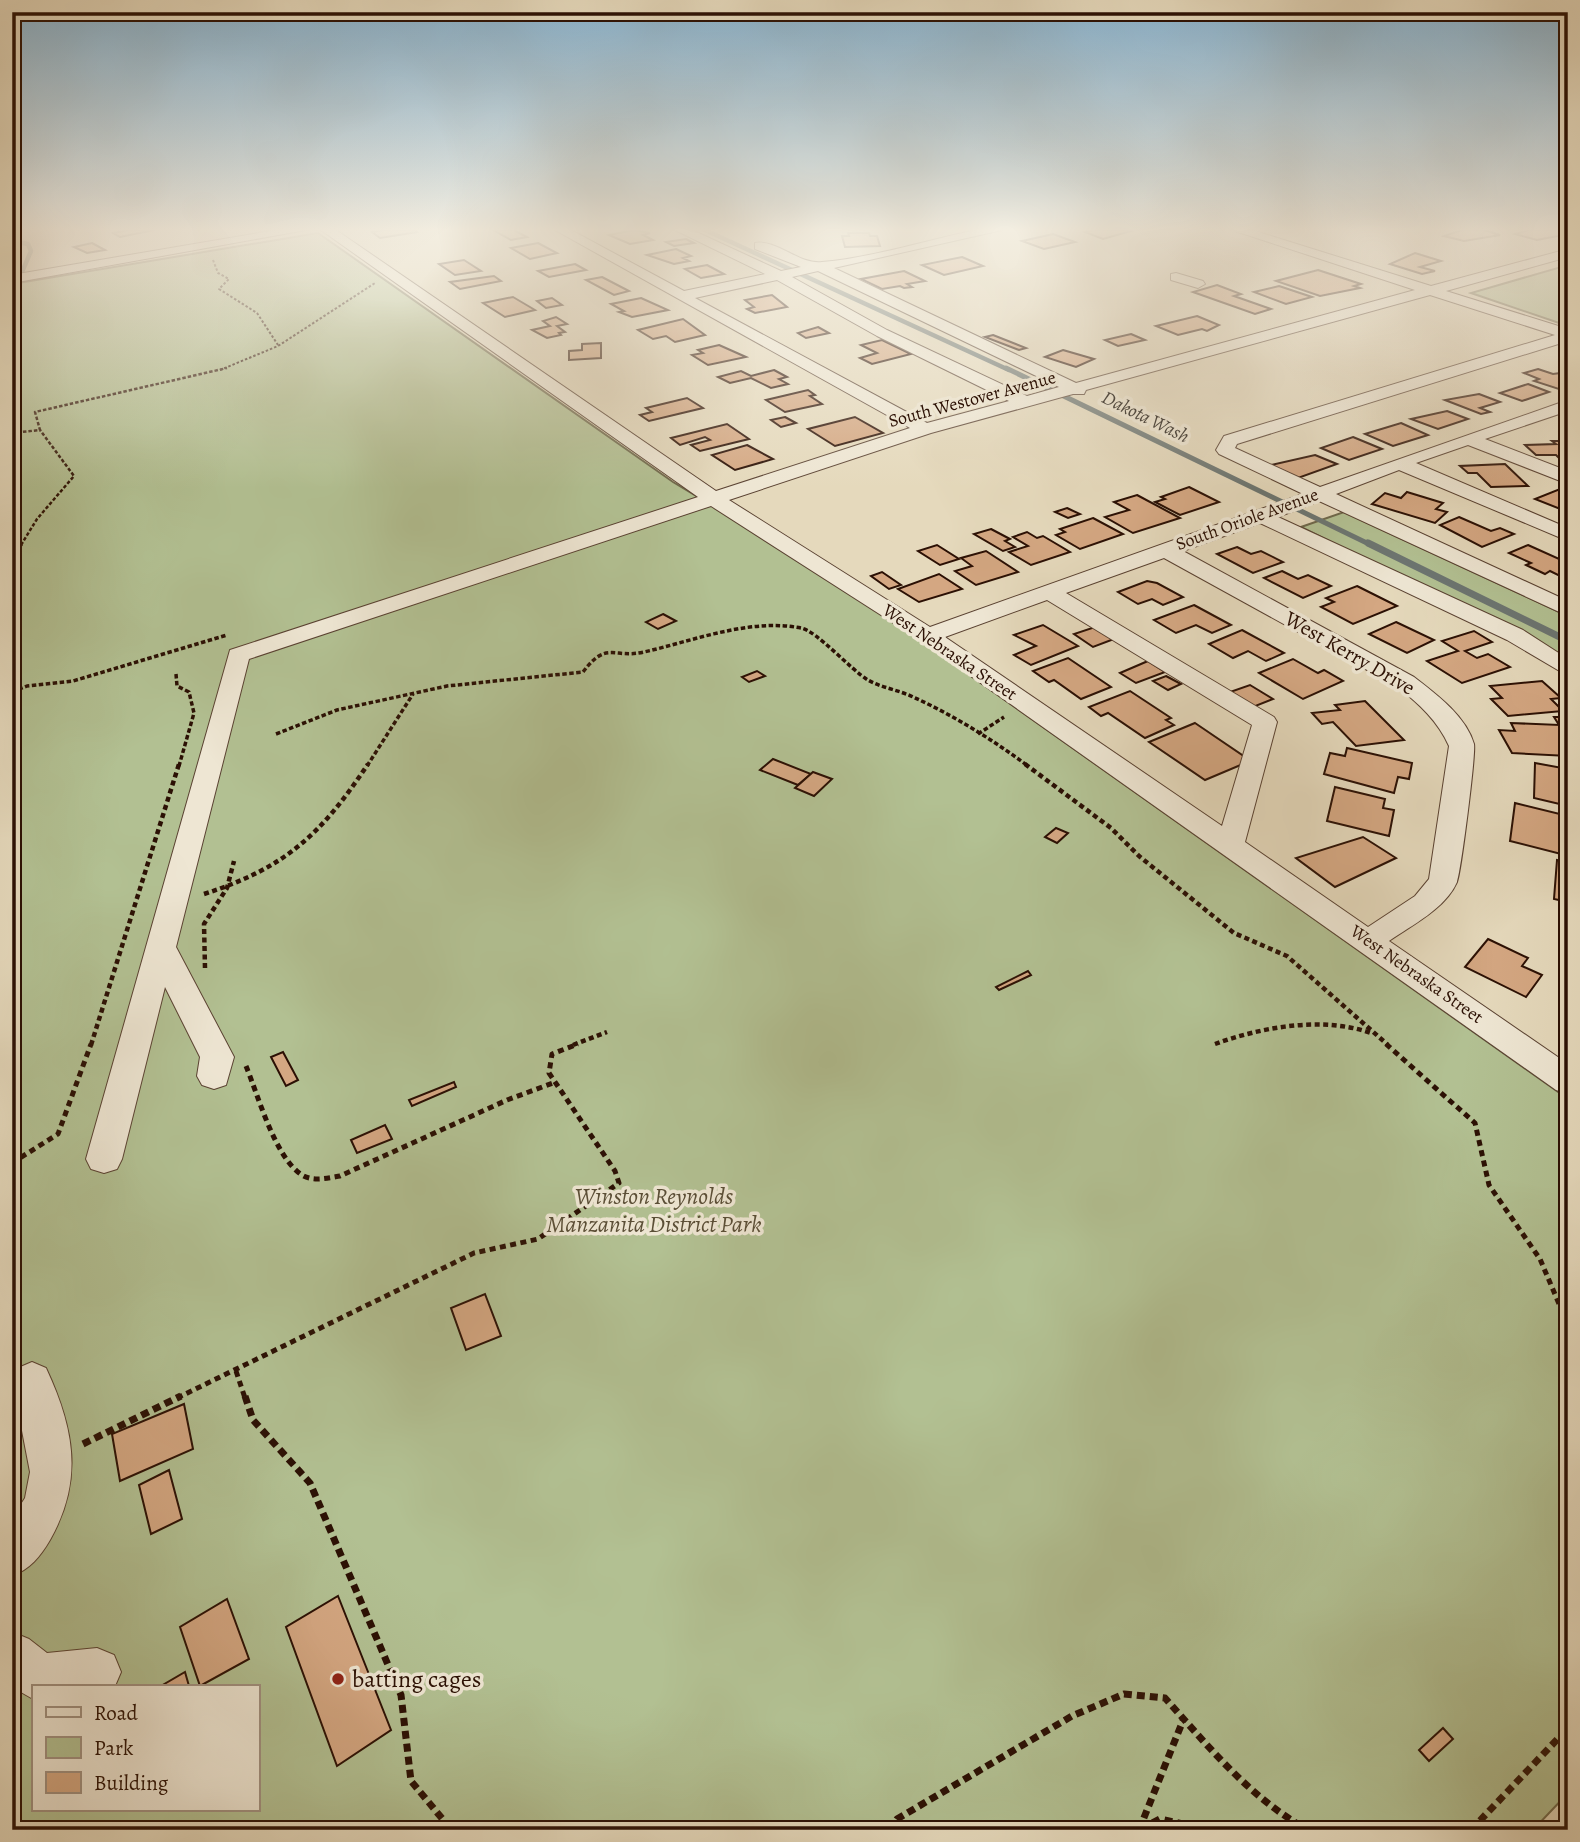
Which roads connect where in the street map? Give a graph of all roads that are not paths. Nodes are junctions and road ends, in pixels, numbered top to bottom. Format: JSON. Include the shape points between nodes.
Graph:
{"nodes":[{"id":1,"x":451,"y":316,"type":"edge"},
{"id":2,"x":718,"y":316,"type":"edge"},
{"id":3,"x":852,"y":316,"type":"edge"},
{"id":4,"x":922,"y":316,"type":"edge"},
{"id":5,"x":1340,"y":316,"type":"edge"},
{"id":6,"x":1510,"y":316,"type":"edge"},
{"id":7,"x":1568,"y":335,"type":"edge"},
{"id":8,"x":1078,"y":390,"type":"junction"},
{"id":9,"x":1028,"y":403,"type":"junction"},
{"id":10,"x":1568,"y":405,"type":"edge"},
{"id":11,"x":1537,"y":415,"type":"junction"},
{"id":12,"x":1568,"y":427,"type":"edge"},
{"id":13,"x":925,"y":429,"type":"junction"},
{"id":14,"x":1468,"y":439,"type":"junction"},
{"id":15,"x":1399,"y":463,"type":"junction"},
{"id":16,"x":1568,"y":478,"type":"edge"},
{"id":17,"x":1317,"y":493,"type":"junction"},
{"id":18,"x":711,"y":497,"type":"junction"},
{"id":19,"x":1261,"y":516,"type":"junction"},
{"id":20,"x":1568,"y":535,"type":"edge"},
{"id":21,"x":1164,"y":549,"type":"junction"},
{"id":22,"x":1048,"y":591,"type":"junction"},
{"id":23,"x":1568,"y":609,"type":"edge"},
{"id":24,"x":928,"y":635,"type":"junction"},
{"id":25,"x":1568,"y":669,"type":"edge"},
{"id":26,"x":1230,"y":845,"type":"junction"},
{"id":27,"x":1369,"y":940,"type":"junction"},
{"id":28,"x":160,"y":946,"type":"junction"},
{"id":29,"x":214,"y":1076,"type":"dead end"},
{"id":30,"x":1568,"y":1082,"type":"edge"},
{"id":31,"x":104,"y":1158,"type":"dead end"},
{"id":32,"x":32,"y":1381,"type":"dead end"},
{"id":33,"x":12,"y":1554,"type":"edge"},
{"id":34,"x":12,"y":1656,"type":"edge"},
{"id":35,"x":97,"y":1672,"type":"dead end"}],
"edges":[{"from":1,"to":18,"type":"street","name":"West Nebraska Street"},
{"from":2,"to":13,"type":"street"},
{"from":3,"to":9,"type":"street"},
{"from":4,"to":8,"type":"street"},
{"from":5,"to":8,"type":"street","name":"South Westover Avenue"},
{"from":6,"to":7,"type":"street"},
{"from":7,"to":17,"type":"street","via":[[1230,440],[1225,450]]},
{"from":8,"to":9,"type":"street","name":"South Westover Avenue"},
{"from":9,"to":13,"type":"street","name":"South Westover Avenue"},
{"from":10,"to":11,"type":"street","name":"South Oriole Avenue"},
{"from":11,"to":12,"type":"street"},
{"from":11,"to":14,"type":"street","name":"South Oriole Avenue"},
{"from":13,"to":18,"type":"street","name":"South Westover Avenue"},
{"from":14,"to":15,"type":"street","name":"South Oriole Avenue"},
{"from":14,"to":16,"type":"street"},
{"from":15,"to":17,"type":"street","name":"South Oriole Avenue"},
{"from":15,"to":20,"type":"street"},
{"from":17,"to":19,"type":"street","name":"South Oriole Avenue"},
{"from":17,"to":23,"type":"street"},
{"from":18,"to":24,"type":"street","name":"West Nebraska Street"},
{"from":18,"to":28,"type":"street","name":"South Westover Avenue","via":[[238,656]]},
{"from":19,"to":21,"type":"street","name":"South Oriole Avenue"},
{"from":19,"to":25,"type":"street","via":[[1515,635]]},
{"from":21,"to":22,"type":"street","name":"South Oriole Avenue"},
{"from":21,"to":27,"type":"street","name":"West Kerry Drive","via":[[1406,682],[1434,703],[1453,726],[1462,746],[1443,881],[1425,903]]},
{"from":22,"to":24,"type":"street","name":"South Oriole Avenue"},
{"from":22,"to":26,"type":"street","via":[[1265,722]]},
{"from":24,"to":26,"type":"street","name":"West Nebraska Street"},
{"from":26,"to":27,"type":"street","name":"West Nebraska Street"},
{"from":27,"to":30,"type":"street","name":"West Nebraska Street"},
{"from":28,"to":29,"type":"street","via":[[218,1057]]},
{"from":28,"to":31,"type":"street"},
{"from":32,"to":33,"type":"street","via":[[52,1459],[53,1486],[36,1527]]},
{"from":34,"to":35,"type":"street","via":[[40,1678]]}]}
